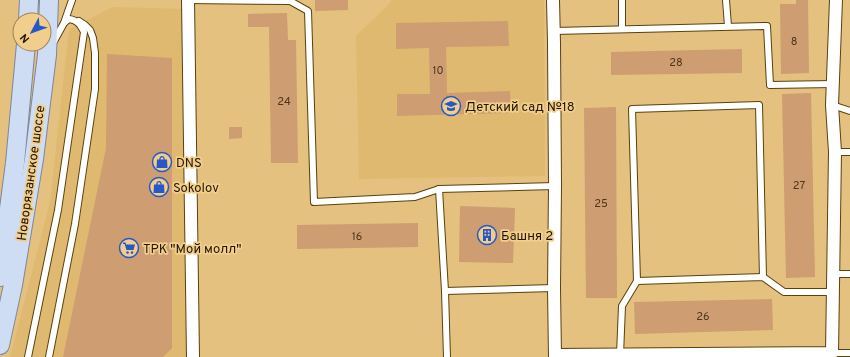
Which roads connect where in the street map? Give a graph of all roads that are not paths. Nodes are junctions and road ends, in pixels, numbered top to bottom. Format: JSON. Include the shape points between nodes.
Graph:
{"nodes":[{"id":1,"x":29,"y":0,"type":"edge"},
{"id":2,"x":49,"y":0,"type":"edge"},
{"id":3,"x":72,"y":0,"type":"edge"},
{"id":4,"x":188,"y":0,"type":"edge"},
{"id":5,"x":553,"y":0,"type":"edge"},
{"id":6,"x":622,"y":0,"type":"edge"},
{"id":7,"x":726,"y":0,"type":"edge"},
{"id":8,"x":836,"y":0,"type":"edge"},
{"id":9,"x":28,"y":12,"type":"edge"},
{"id":10,"x":74,"y":20,"type":"junction"},
{"id":11,"x":64,"y":23,"type":"junction"},
{"id":12,"x":728,"y":26,"type":"junction"},
{"id":13,"x":622,"y":29,"type":"junction"},
{"id":14,"x":554,"y":31,"type":"junction"},
{"id":15,"x":25,"y":52,"type":"edge"},
{"id":16,"x":47,"y":55,"type":"junction"},
{"id":17,"x":833,"y":84,"type":"junction"},
{"id":18,"x":832,"y":105,"type":"junction"},
{"id":19,"x":850,"y":111,"type":"edge"},
{"id":20,"x":835,"y":152,"type":"junction"},
{"id":21,"x":850,"y":152,"type":"edge"},
{"id":22,"x":555,"y":186,"type":"junction"},
{"id":23,"x":439,"y":189,"type":"junction"},
{"id":24,"x":833,"y":274,"type":"junction"},
{"id":25,"x":850,"y":274,"type":"edge"},
{"id":26,"x":763,"y":277,"type":"junction"},
{"id":27,"x":0,"y":278,"type":"edge"},
{"id":28,"x":637,"y":281,"type":"junction"},
{"id":29,"x":554,"y":288,"type":"junction"},
{"id":30,"x":445,"y":291,"type":"junction"},
{"id":31,"x":832,"y":292,"type":"junction"},
{"id":32,"x":0,"y":345,"type":"edge"},
{"id":33,"x":832,"y":353,"type":"junction"},
{"id":34,"x":850,"y":353,"type":"edge"},
{"id":35,"x":620,"y":354,"type":"junction"},
{"id":36,"x":555,"y":356,"type":"edge"},
{"id":37,"x":28,"y":357,"type":"edge"},
{"id":38,"x":49,"y":357,"type":"edge"},
{"id":39,"x":194,"y":357,"type":"edge"},
{"id":40,"x":447,"y":357,"type":"edge"}],
"edges":[{"from":1,"to":9,"type":"main road"},
{"from":2,"to":16,"type":"main road","name":"Новорязанское шоссе"},
{"from":3,"to":11,"type":"lane"},
{"from":4,"to":23,"type":"lane","via":[[290,1],[308,10],[314,202],[415,197]]},
{"from":4,"to":39,"type":"street"},
{"from":5,"to":14,"type":"street"},
{"from":6,"to":13,"type":"lane"},
{"from":7,"to":12,"type":"lane"},
{"from":8,"to":17,"type":"street"},
{"from":10,"to":11,"type":"lane","via":[[69,19]]},
{"from":10,"to":37,"type":"lane","via":[[80,24],[84,32],[58,210]]},
{"from":10,"to":38,"type":"lane","via":[[85,25],[93,38],[96,53],[95,89],[75,224]]},
{"from":11,"to":16,"type":"lane"},
{"from":12,"to":13,"type":"lane"},
{"from":12,"to":17,"type":"lane","via":[[766,26],[770,85]]},
{"from":13,"to":14,"type":"lane"},
{"from":14,"to":22,"type":"street"},
{"from":15,"to":27,"type":"main road","name":"Новорязанское шоссе","via":[[16,163]]},
{"from":16,"to":32,"type":"main road","name":"Новорязанское шоссе","via":[[34,159],[13,286]]},
{"from":17,"to":18,"type":"street"},
{"from":18,"to":19,"type":"lane"},
{"from":18,"to":20,"type":"street"},
{"from":20,"to":21,"type":"lane"},
{"from":20,"to":24,"type":"street"},
{"from":22,"to":23,"type":"lane"},
{"from":22,"to":29,"type":"street"},
{"from":23,"to":30,"type":"lane"},
{"from":24,"to":25,"type":"lane"},
{"from":24,"to":31,"type":"street"},
{"from":26,"to":28,"type":"lane"},
{"from":26,"to":28,"type":"lane","via":[[759,105],[632,108]]},
{"from":26,"to":31,"type":"lane","via":[[784,292]]},
{"from":28,"to":35,"type":"lane","via":[[622,306]]},
{"from":29,"to":30,"type":"lane"},
{"from":29,"to":36,"type":"street"},
{"from":30,"to":40,"type":"lane"},
{"from":31,"to":33,"type":"street"},
{"from":33,"to":34,"type":"lane"},
{"from":33,"to":35,"type":"street"},
{"from":35,"to":36,"type":"street"}]}
